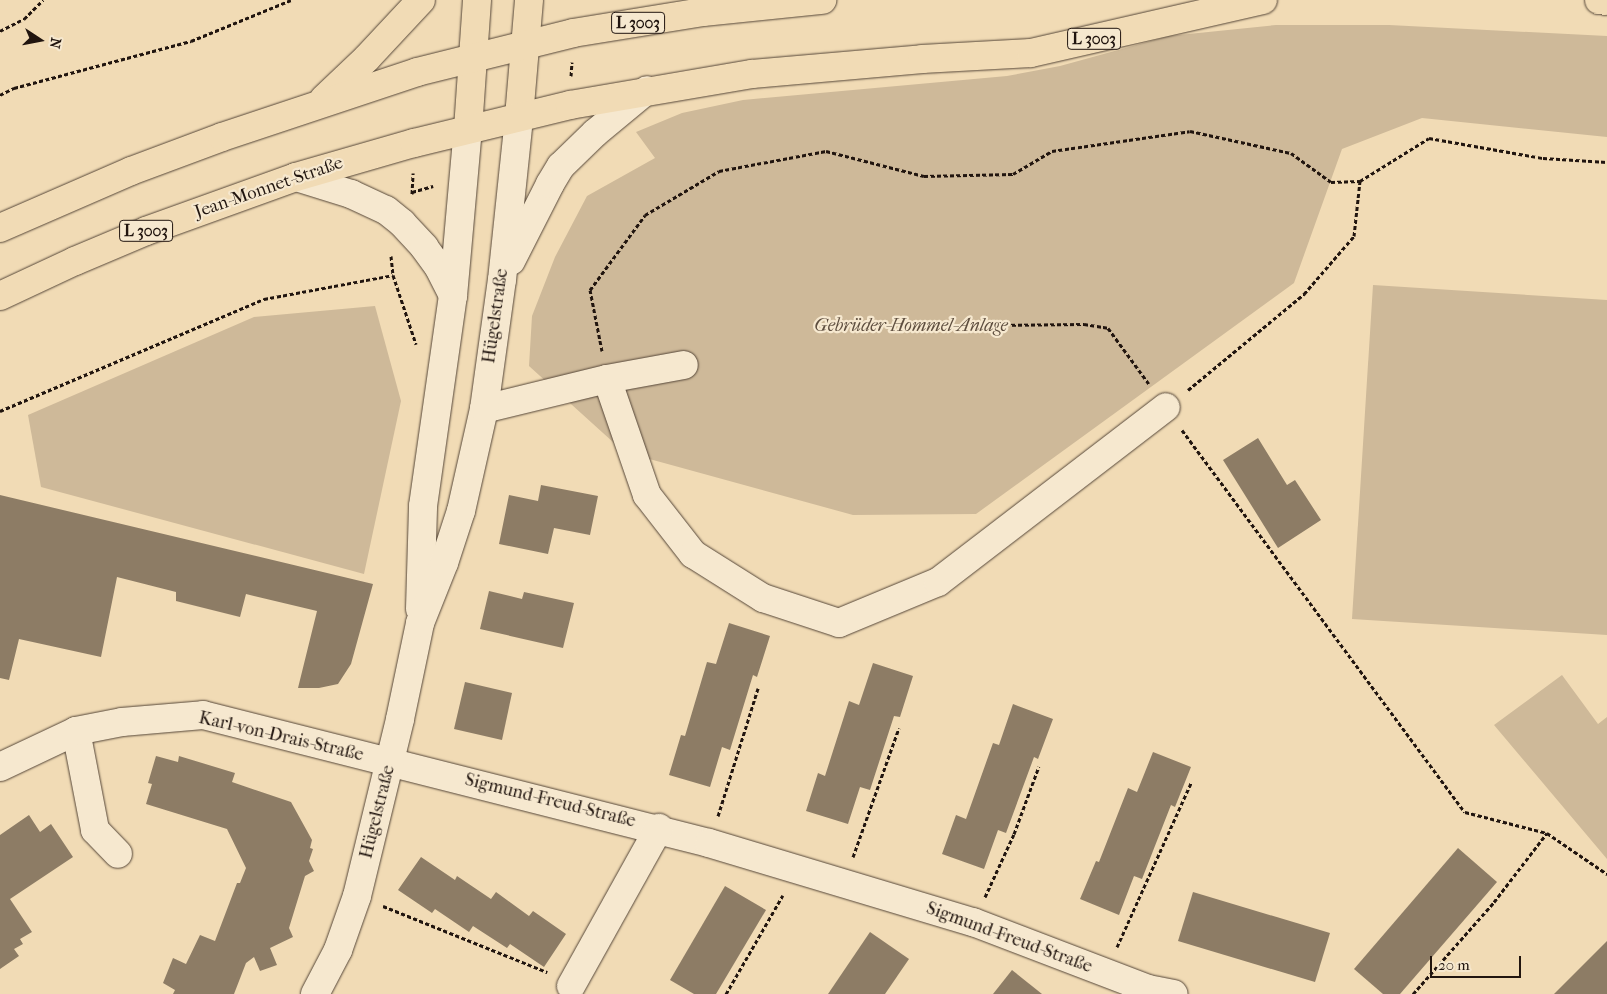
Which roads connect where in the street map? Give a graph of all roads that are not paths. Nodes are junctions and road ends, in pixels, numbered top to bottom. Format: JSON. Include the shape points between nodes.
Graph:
{"nodes":[{"id":1,"x":421,"y":0,"type":"edge"},
{"id":2,"x":477,"y":0,"type":"edge"},
{"id":3,"x":529,"y":0,"type":"edge"},
{"id":4,"x":654,"y":0,"type":"edge"},
{"id":5,"x":822,"y":0,"type":"edge"},
{"id":6,"x":1263,"y":0,"type":"edge"},
{"id":7,"x":1599,"y":0,"type":"edge"},
{"id":8,"x":1607,"y":0,"type":"edge"},
{"id":9,"x":703,"y":12,"type":"junction"},
{"id":10,"x":526,"y":44,"type":"junction"},
{"id":11,"x":474,"y":57,"type":"junction"},
{"id":12,"x":647,"y":90,"type":"junction"},
{"id":13,"x":317,"y":105,"type":"junction"},
{"id":14,"x":519,"y":117,"type":"junction"},
{"id":15,"x":468,"y":130,"type":"junction"},
{"id":16,"x":296,"y":177,"type":"junction"},
{"id":17,"x":0,"y":228,"type":"edge"},
{"id":18,"x":502,"y":280,"type":"junction"},
{"id":19,"x":0,"y":296,"type":"edge"},
{"id":20,"x":453,"y":296,"type":"junction"},
{"id":21,"x":684,"y":365,"type":"dead end"},
{"id":22,"x":607,"y":379,"type":"junction"},
{"id":23,"x":1166,"y":408,"type":"road end"},
{"id":24,"x":484,"y":409,"type":"junction"},
{"id":25,"x":420,"y":623,"type":"junction"},
{"id":26,"x":76,"y":732,"type":"junction"},
{"id":27,"x":390,"y":762,"type":"junction"},
{"id":28,"x":0,"y":766,"type":"edge"},
{"id":29,"x":659,"y":828,"type":"junction"},
{"id":30,"x":118,"y":854,"type":"dead end"},
{"id":31,"x":1112,"y":981,"type":"edge"},
{"id":32,"x":571,"y":984,"type":"road end"},
{"id":33,"x":315,"y":994,"type":"edge"},
{"id":34,"x":1174,"y":994,"type":"edge"}],
"edges":[{"from":1,"to":13,"type":"main road","via":[[368,58]]},
{"from":2,"to":11,"type":"main road","name":"Hügelstraße"},
{"from":3,"to":10,"type":"main road","name":"Hügelstraße"},
{"from":4,"to":9,"type":"main road"},
{"from":5,"to":9,"type":"main road","number":"L 3003"},
{"from":6,"to":12,"type":"main road","number":"L 3003","via":[[1031,53],[752,74]]},
{"from":7,"to":8,"type":"main road"},
{"from":9,"to":10,"type":"main road","number":"L 3003"},
{"from":10,"to":11,"type":"main road","number":"L 3003"},
{"from":10,"to":14,"type":"main road","name":"Hügelstraße"},
{"from":11,"to":13,"type":"main road","number":"L 3003"},
{"from":11,"to":15,"type":"main road","name":"Hügelstraße"},
{"from":12,"to":14,"type":"main road","number":"L 3003"},
{"from":12,"to":18,"type":"street","via":[[561,166]]},
{"from":13,"to":17,"type":"main road","number":"L 3003","via":[[131,171]]},
{"from":14,"to":15,"type":"main road","name":"Jean-Monnet-Straße","number":"L 3003"},
{"from":14,"to":18,"type":"street","name":"Hügelstraße"},
{"from":15,"to":16,"type":"main road","name":"Jean-Monnet-Straße","number":"L 3003"},
{"from":15,"to":20,"type":"street","name":"Hügelstraße"},
{"from":16,"to":19,"type":"main road","name":"Jean-Monnet-Straße","number":"L 3003","via":[[146,231]]},
{"from":16,"to":20,"type":"street","via":[[351,194],[386,210],[424,247]]},
{"from":18,"to":24,"type":"street","name":"Hügelstraße"},
{"from":20,"to":25,"type":"street","name":"Hügelstraße","via":[[423,506]]},
{"from":21,"to":22,"type":"street"},
{"from":22,"to":23,"type":"street","via":[[648,494],[693,554],[763,598],[839,623],[938,582]]},
{"from":22,"to":24,"type":"street"},
{"from":24,"to":25,"type":"street","name":"Hügelstraße","via":[[461,512]]},
{"from":25,"to":27,"type":"street","name":"Hügelstraße"},
{"from":26,"to":27,"type":"street","name":"Karl-von-Drais-Straße","via":[[122,722],[203,715]]},
{"from":26,"to":28,"type":"street","name":"Karl-von-Drais-Straße"},
{"from":26,"to":30,"type":"street","via":[[95,830]]},
{"from":27,"to":29,"type":"street","name":"Sigmund-Freud-Straße"},
{"from":27,"to":33,"type":"street","name":"Hügelstraße","via":[[357,896],[338,950]]},
{"from":29,"to":31,"type":"street","name":"Sigmund-Freud-Straße","via":[[973,922]]},
{"from":29,"to":32,"type":"street"},
{"from":31,"to":34,"type":"street","name":"Sigmund-Freud-Straße"}]}
